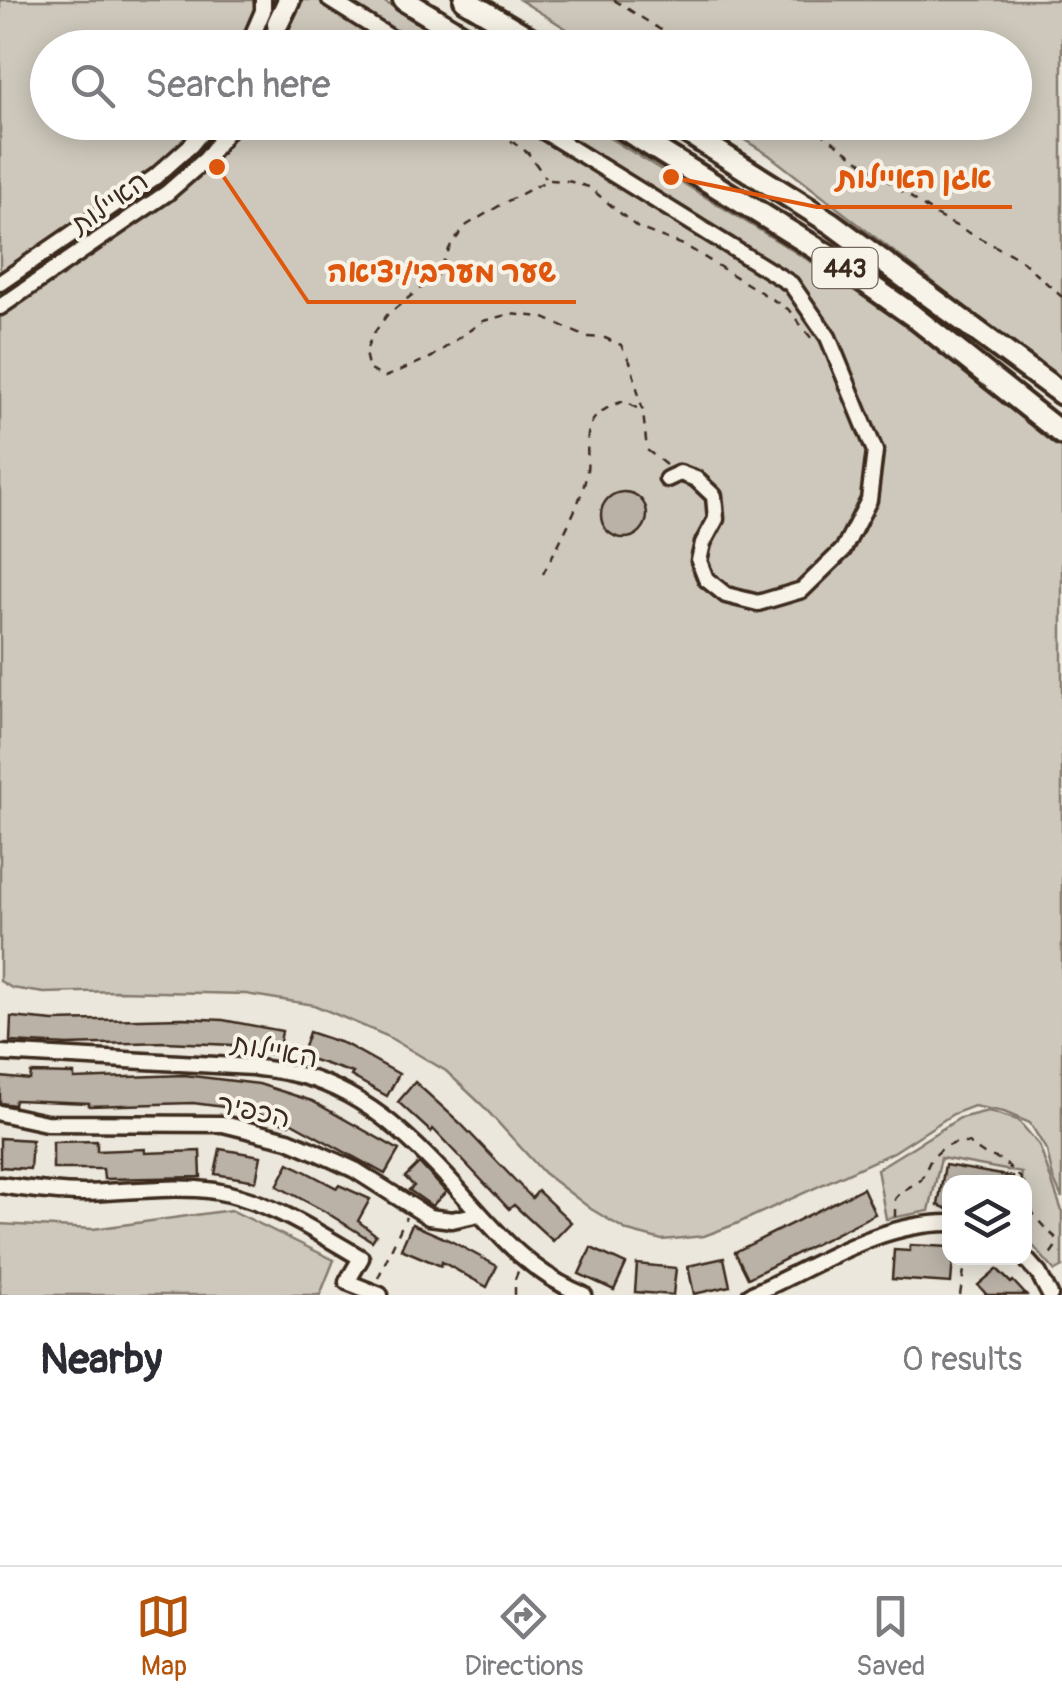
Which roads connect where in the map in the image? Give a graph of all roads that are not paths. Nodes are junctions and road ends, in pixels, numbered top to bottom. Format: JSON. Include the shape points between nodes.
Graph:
{"nodes":[{"id":1,"x":263,"y":0,"type":"edge"},
{"id":2,"x":280,"y":0,"type":"edge"},
{"id":3,"x":289,"y":0,"type":"edge"},
{"id":4,"x":330,"y":0,"type":"edge"},
{"id":5,"x":404,"y":0,"type":"edge"},
{"id":6,"x":464,"y":0,"type":"edge"},
{"id":7,"x":278,"y":23,"type":"junction"},
{"id":8,"x":254,"y":30,"type":"edge"},
{"id":9,"x":275,"y":30,"type":"edge"},
{"id":10,"x":379,"y":30,"type":"edge"},
{"id":11,"x":453,"y":30,"type":"edge"},
{"id":12,"x":515,"y":30,"type":"edge"},
{"id":13,"x":196,"y":140,"type":"edge"},
{"id":14,"x":220,"y":140,"type":"edge"},
{"id":15,"x":558,"y":140,"type":"edge"},
{"id":16,"x":642,"y":140,"type":"edge"},
{"id":17,"x":699,"y":140,"type":"edge"},
{"id":18,"x":0,"y":283,"type":"edge"},
{"id":19,"x":0,"y":307,"type":"edge"},
{"id":20,"x":1062,"y":394,"type":"edge"},
{"id":21,"x":1062,"y":434,"type":"edge"},
{"id":22,"x":673,"y":476,"type":"road end"},
{"id":23,"x":0,"y":1053,"type":"edge"},
{"id":24,"x":0,"y":1113,"type":"edge"},
{"id":25,"x":0,"y":1184,"type":"edge"},
{"id":26,"x":480,"y":1214,"type":"junction"},
{"id":27,"x":942,"y":1223,"type":"edge"},
{"id":28,"x":1031,"y":1265,"type":"edge"},
{"id":29,"x":787,"y":1278,"type":"junction"},
{"id":30,"x":376,"y":1293,"type":"edge"},
{"id":31,"x":584,"y":1295,"type":"edge"},
{"id":32,"x":750,"y":1295,"type":"edge"},
{"id":33,"x":795,"y":1295,"type":"edge"},
{"id":34,"x":1050,"y":1295,"type":"edge"}],
"edges":[{"from":1,"to":8,"type":"street"},
{"from":2,"to":7,"type":"street"},
{"from":3,"to":7,"type":"highway"},
{"from":4,"to":10,"type":"street"},
{"from":5,"to":11,"type":"highway"},
{"from":6,"to":12,"type":"highway"},
{"from":7,"to":9,"type":"street"},
{"from":13,"to":18,"type":"street","name":"האיילות"},
{"from":14,"to":19,"type":"street","name":"האיילות","via":[[167,192]]},
{"from":15,"to":22,"type":"street","via":[[791,284],[828,338],[874,450],[869,500],[842,550],[802,590],[758,603],[726,596],[706,579],[699,560],[716,519],[714,496],[696,479]]},
{"from":16,"to":21,"type":"highway","number":"443","via":[[912,315]]},
{"from":17,"to":20,"type":"highway","number":"443","via":[[831,223]]},
{"from":23,"to":26,"type":"street","name":"האיילות","via":[[252,1067],[330,1085],[389,1122]]},
{"from":24,"to":26,"type":"street","name":"הכפיר","via":[[46,1123],[222,1124],[316,1152],[429,1217]]},
{"from":25,"to":30,"type":"street","via":[[80,1193],[178,1188],[244,1199],[281,1212],[361,1258],[347,1282]]},
{"from":26,"to":31,"type":"street","name":"האיילות","via":[[524,1258]]},
{"from":27,"to":29,"type":"street","via":[[897,1228]]},
{"from":28,"to":34,"type":"street"},
{"from":29,"to":32,"type":"street"},
{"from":29,"to":33,"type":"street"}]}
